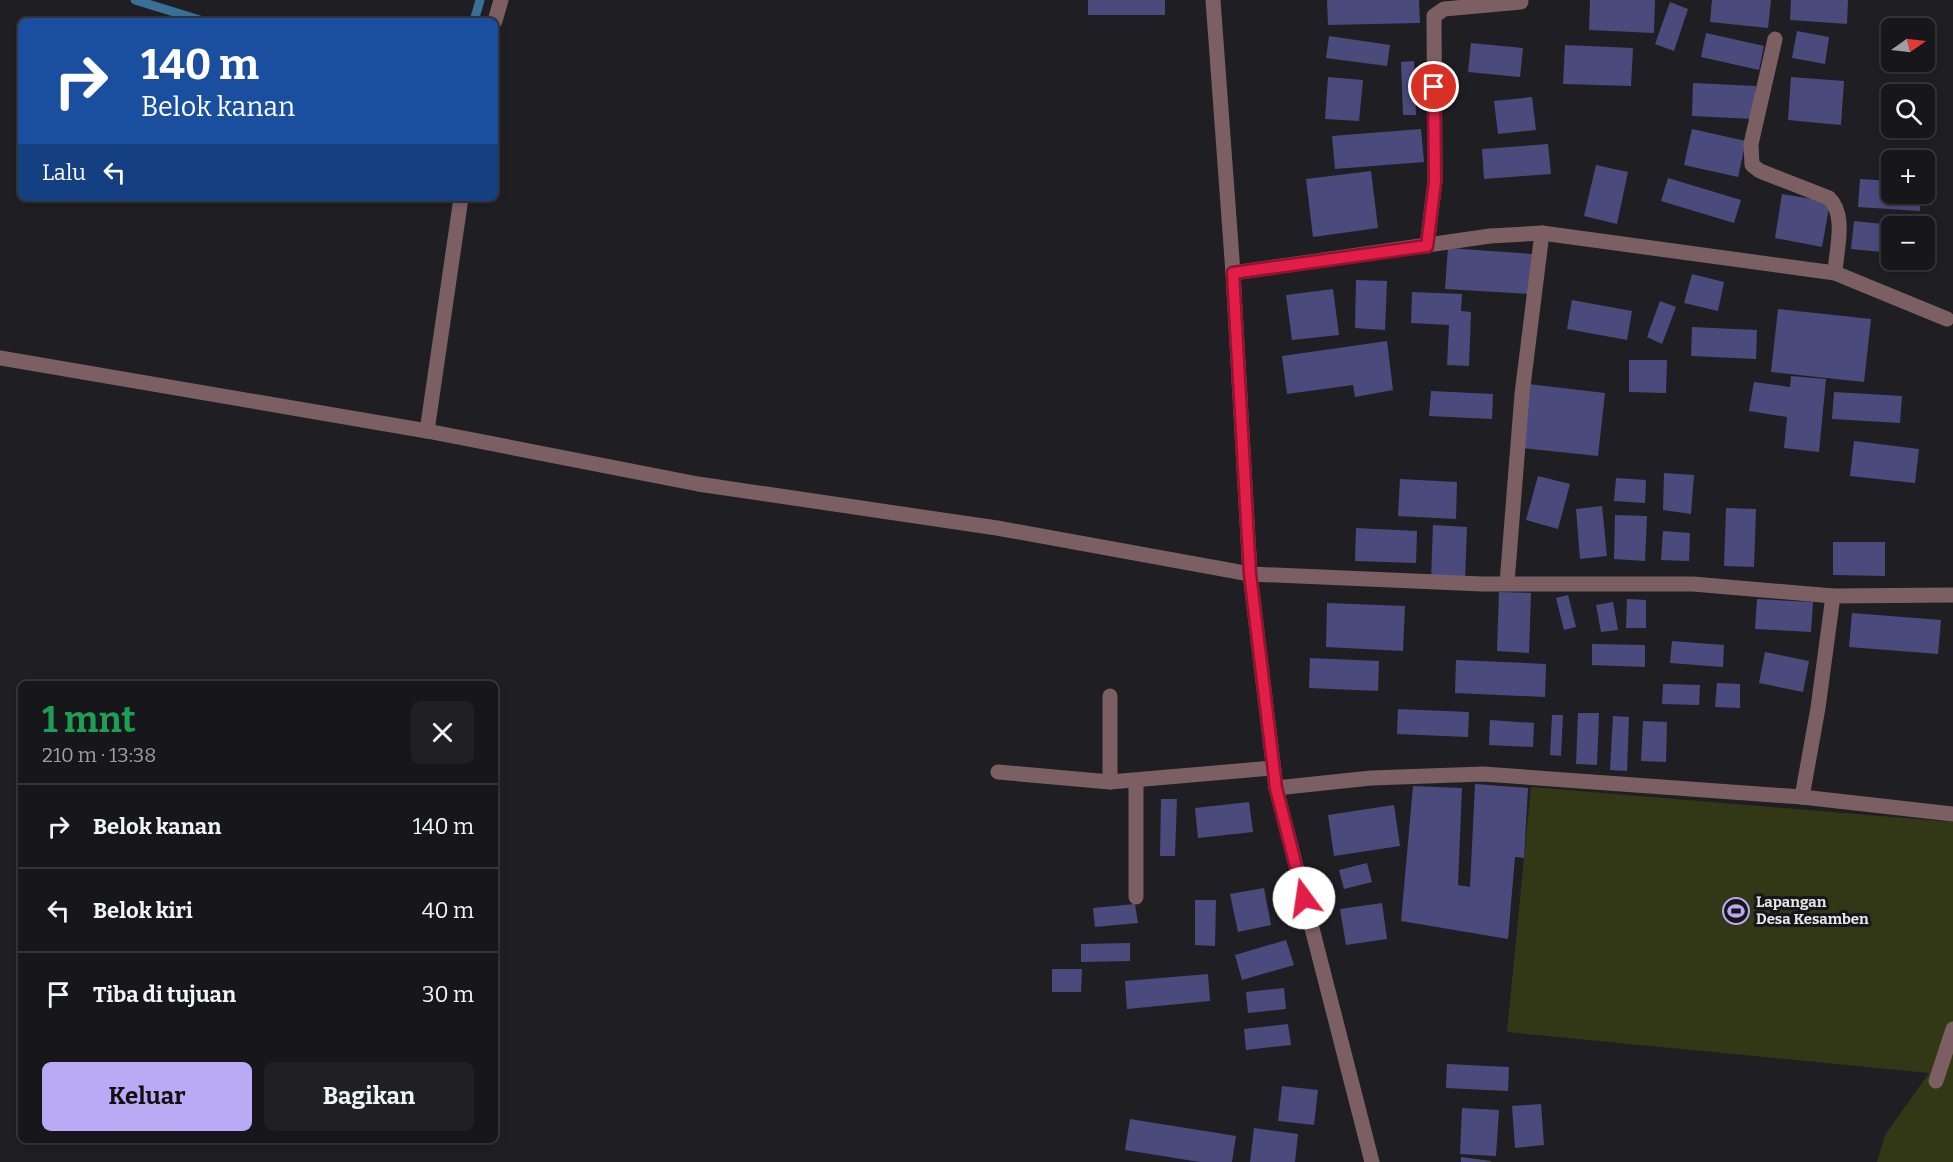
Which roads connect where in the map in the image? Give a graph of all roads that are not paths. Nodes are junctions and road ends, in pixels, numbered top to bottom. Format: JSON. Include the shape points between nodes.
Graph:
{"nodes":[{"id":1,"x":501,"y":0,"type":"edge"},
{"id":2,"x":1213,"y":0,"type":"edge"},
{"id":3,"x":1521,"y":2,"type":"dead end"},
{"id":4,"x":496,"y":18,"type":"edge"},
{"id":5,"x":1775,"y":39,"type":"dead end"},
{"id":6,"x":461,"y":201,"type":"edge"},
{"id":7,"x":1542,"y":233,"type":"junction"},
{"id":8,"x":1427,"y":246,"type":"junction"},
{"id":9,"x":1233,"y":273,"type":"junction"},
{"id":10,"x":1834,"y":273,"type":"junction"},
{"id":11,"x":1947,"y":319,"type":"dead end"},
{"id":12,"x":0,"y":358,"type":"edge"},
{"id":13,"x":427,"y":431,"type":"junction"},
{"id":14,"x":1250,"y":574,"type":"junction"},
{"id":15,"x":1507,"y":583,"type":"junction"},
{"id":16,"x":1833,"y":596,"type":"junction"},
{"id":17,"x":1953,"y":596,"type":"edge"},
{"id":18,"x":1110,"y":696,"type":"dead end"},
{"id":19,"x":1273,"y":768,"type":"junction"},
{"id":20,"x":999,"y":772,"type":"dead end"},
{"id":21,"x":1136,"y":781,"type":"junction"},
{"id":22,"x":1110,"y":783,"type":"junction"},
{"id":23,"x":1276,"y":788,"type":"junction"},
{"id":24,"x":1802,"y":796,"type":"junction"},
{"id":25,"x":1953,"y":814,"type":"edge"},
{"id":26,"x":1136,"y":897,"type":"dead end"},
{"id":27,"x":1953,"y":1029,"type":"edge"},
{"id":28,"x":1936,"y":1081,"type":"dead end"},
{"id":29,"x":1372,"y":1162,"type":"edge"}],
"edges":[{"from":1,"to":4,"type":"street"},
{"from":2,"to":9,"type":"street"},
{"from":3,"to":8,"type":"street","via":[[1444,9],[1434,16],[1435,182]]},
{"from":5,"to":10,"type":"street","via":[[1751,144],[1752,165],[1835,203],[1839,216]]},
{"from":6,"to":13,"type":"street"},
{"from":7,"to":8,"type":"street"},
{"from":7,"to":10,"type":"street"},
{"from":7,"to":15,"type":"street","via":[[1522,394]]},
{"from":8,"to":9,"type":"street"},
{"from":9,"to":14,"type":"street"},
{"from":10,"to":11,"type":"street"},
{"from":12,"to":13,"type":"street"},
{"from":13,"to":14,"type":"street","via":[[698,484],[997,528]]},
{"from":14,"to":15,"type":"street"},
{"from":14,"to":19,"type":"street"},
{"from":15,"to":16,"type":"street","via":[[1693,584]]},
{"from":16,"to":17,"type":"street"},
{"from":16,"to":24,"type":"street"},
{"from":18,"to":22,"type":"street"},
{"from":19,"to":21,"type":"street"},
{"from":19,"to":23,"type":"street"},
{"from":20,"to":22,"type":"street"},
{"from":21,"to":22,"type":"street"},
{"from":21,"to":26,"type":"street"},
{"from":23,"to":24,"type":"street","via":[[1371,778],[1483,774]]},
{"from":23,"to":29,"type":"street"},
{"from":24,"to":25,"type":"street"},
{"from":27,"to":28,"type":"street"}]}
